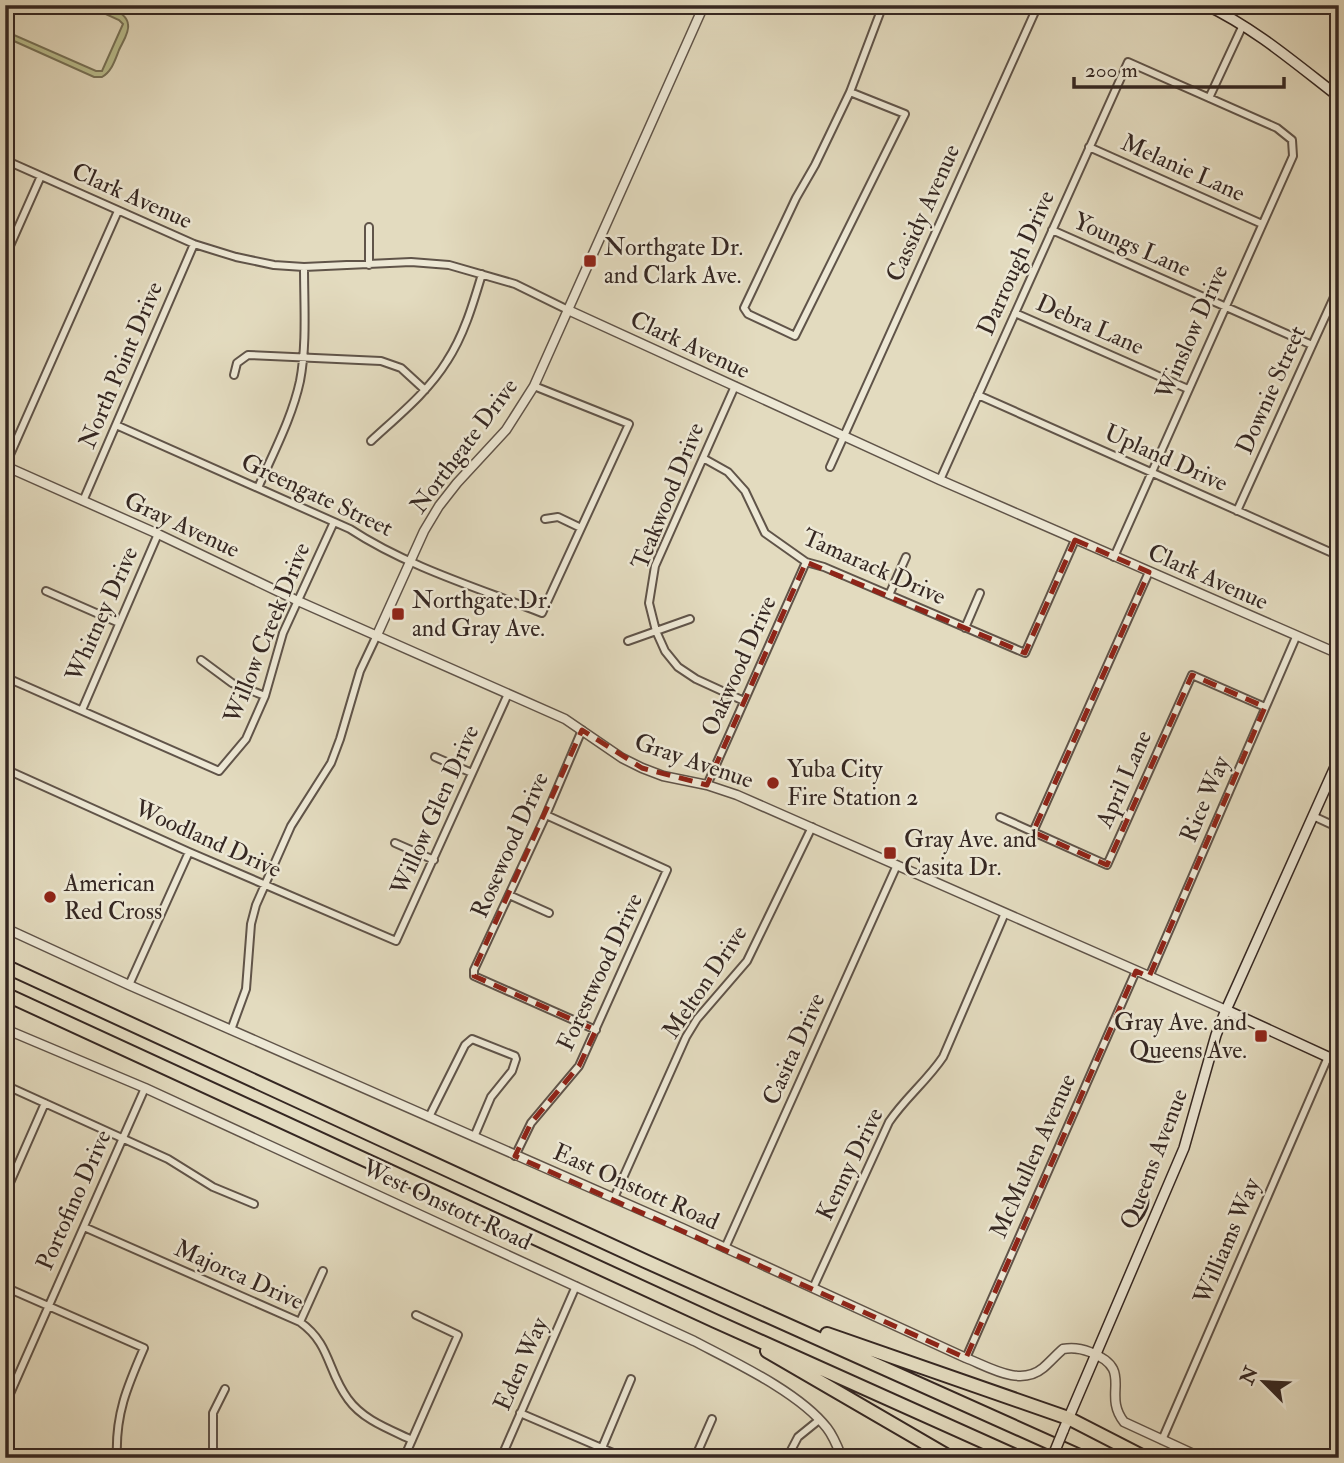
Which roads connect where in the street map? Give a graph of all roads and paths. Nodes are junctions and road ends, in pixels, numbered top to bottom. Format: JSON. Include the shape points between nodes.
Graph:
{"nodes":[{"id":1,"x":704,"y":5,"type":"edge"},
{"id":2,"x":883,"y":5,"type":"edge"},
{"id":3,"x":1038,"y":5,"type":"edge"},
{"id":4,"x":1206,"y":5,"type":"edge"},
{"id":5,"x":1243,"y":25,"type":"junction"},
{"id":6,"x":850,"y":92,"type":"junction"},
{"id":7,"x":1339,"y":96,"type":"edge"},
{"id":8,"x":1209,"y":97,"type":"junction"},
{"id":9,"x":1089,"y":148,"type":"junction"},
{"id":10,"x":5,"y":160,"type":"edge"},
{"id":11,"x":41,"y":176,"type":"junction"},
{"id":12,"x":118,"y":211,"type":"junction"},
{"id":13,"x":1262,"y":224,"type":"junction"},
{"id":14,"x":369,"y":227,"type":"dead end"},
{"id":15,"x":1052,"y":230,"type":"junction"},
{"id":16,"x":194,"y":244,"type":"junction"},
{"id":17,"x":5,"y":257,"type":"edge"},
{"id":18,"x":369,"y":265,"type":"junction"},
{"id":19,"x":304,"y":267,"type":"junction"},
{"id":20,"x":482,"y":274,"type":"junction"},
{"id":21,"x":1339,"y":286,"type":"edge"},
{"id":22,"x":1225,"y":306,"type":"junction"},
{"id":23,"x":568,"y":310,"type":"junction"},
{"id":24,"x":1014,"y":313,"type":"junction"},
{"id":25,"x":1312,"y":345,"type":"junction"},
{"id":26,"x":303,"y":356,"type":"junction"},
{"id":27,"x":234,"y":375,"type":"dead end"},
{"id":28,"x":534,"y":386,"type":"junction"},
{"id":29,"x":735,"y":386,"type":"junction"},
{"id":30,"x":1188,"y":389,"type":"junction"},
{"id":31,"x":425,"y":390,"type":"junction"},
{"id":32,"x":978,"y":395,"type":"junction"},
{"id":33,"x":116,"y":425,"type":"junction"},
{"id":34,"x":845,"y":436,"type":"junction"},
{"id":35,"x":371,"y":441,"type":"dead end"},
{"id":36,"x":703,"y":458,"type":"junction"},
{"id":37,"x":5,"y":466,"type":"edge"},
{"id":38,"x":830,"y":467,"type":"dead end"},
{"id":39,"x":1150,"y":472,"type":"junction"},
{"id":40,"x":940,"y":480,"type":"junction"},
{"id":41,"x":258,"y":488,"type":"junction"},
{"id":42,"x":83,"y":501,"type":"junction"},
{"id":43,"x":1237,"y":510,"type":"junction"},
{"id":44,"x":545,"y":519,"type":"dead end"},
{"id":45,"x":334,"y":522,"type":"junction"},
{"id":46,"x":581,"y":528,"type":"junction"},
{"id":47,"x":158,"y":534,"type":"junction"},
{"id":48,"x":1075,"y":540,"type":"junction"},
{"id":49,"x":1339,"y":556,"type":"edge"},
{"id":50,"x":906,"y":557,"type":"dead end"},
{"id":51,"x":1114,"y":557,"type":"junction"},
{"id":52,"x":410,"y":561,"type":"junction"},
{"id":53,"x":806,"y":562,"type":"junction"},
{"id":54,"x":1149,"y":572,"type":"junction"},
{"id":55,"x":46,"y":591,"type":"dead end"},
{"id":56,"x":980,"y":593,"type":"dead end"},
{"id":57,"x":889,"y":595,"type":"junction"},
{"id":58,"x":298,"y":601,"type":"junction"},
{"id":59,"x":690,"y":619,"type":"dead end"},
{"id":60,"x":119,"y":623,"type":"junction"},
{"id":61,"x":965,"y":628,"type":"junction"},
{"id":62,"x":656,"y":631,"type":"junction"},
{"id":63,"x":377,"y":635,"type":"junction"},
{"id":64,"x":1296,"y":637,"type":"junction"},
{"id":65,"x":628,"y":642,"type":"dead end"},
{"id":66,"x":1339,"y":654,"type":"edge"},
{"id":67,"x":201,"y":660,"type":"dead end"},
{"id":68,"x":5,"y":677,"type":"edge"},
{"id":69,"x":508,"y":694,"type":"junction"},
{"id":70,"x":265,"y":696,"type":"junction"},
{"id":71,"x":744,"y":701,"type":"junction"},
{"id":72,"x":1265,"y":707,"type":"junction"},
{"id":73,"x":82,"y":710,"type":"junction"},
{"id":74,"x":582,"y":730,"type":"junction"},
{"id":75,"x":435,"y":757,"type":"dead end"},
{"id":76,"x":1339,"y":758,"type":"edge"},
{"id":77,"x":5,"y":769,"type":"edge"},
{"id":78,"x":472,"y":773,"type":"junction"},
{"id":79,"x":707,"y":785,"type":"junction"},
{"id":80,"x":546,"y":815,"type":"junction"},
{"id":81,"x":1313,"y":816,"type":"junction"},
{"id":82,"x":1000,"y":817,"type":"dead end"},
{"id":83,"x":812,"y":827,"type":"junction"},
{"id":84,"x":1339,"y":828,"type":"edge"},
{"id":85,"x":1033,"y":832,"type":"junction"},
{"id":86,"x":395,"y":842,"type":"dead end"},
{"id":87,"x":189,"y":852,"type":"junction"},
{"id":88,"x":434,"y":860,"type":"junction"},
{"id":89,"x":897,"y":865,"type":"junction"},
{"id":90,"x":264,"y":885,"type":"junction"},
{"id":91,"x":509,"y":895,"type":"junction"},
{"id":92,"x":549,"y":913,"type":"dead end"},
{"id":93,"x":1005,"y":913,"type":"junction"},
{"id":94,"x":5,"y":928,"type":"edge"},
{"id":95,"x":396,"y":942,"type":"joint"},
{"id":96,"x":1339,"y":955,"type":"edge"},
{"id":97,"x":5,"y":966,"type":"edge"},
{"id":98,"x":1339,"y":968,"type":"edge"},
{"id":99,"x":1136,"y":971,"type":"junction"},
{"id":100,"x":1149,"y":976,"type":"junction"},
{"id":101,"x":129,"y":985,"type":"junction"},
{"id":102,"x":5,"y":994,"type":"edge"},
{"id":103,"x":1226,"y":1010,"type":"junction"},
{"id":104,"x":5,"y":1029,"type":"edge"},
{"id":105,"x":231,"y":1030,"type":"junction"},
{"id":106,"x":596,"y":1030,"type":"junction"},
{"id":107,"x":1328,"y":1057,"type":"junction"},
{"id":108,"x":1339,"y":1062,"type":"edge"},
{"id":109,"x":5,"y":1085,"type":"edge"},
{"id":110,"x":145,"y":1088,"type":"junction"},
{"id":111,"x":45,"y":1103,"type":"junction"},
{"id":112,"x":429,"y":1117,"type":"junction"},
{"id":113,"x":474,"y":1137,"type":"junction"},
{"id":114,"x":122,"y":1139,"type":"junction"},
{"id":115,"x":515,"y":1156,"type":"junction"},
{"id":116,"x":5,"y":1194,"type":"edge"},
{"id":117,"x":614,"y":1198,"type":"junction"},
{"id":118,"x":254,"y":1204,"type":"dead end"},
{"id":119,"x":84,"y":1227,"type":"junction"},
{"id":120,"x":725,"y":1248,"type":"junction"},
{"id":121,"x":645,"y":1261,"type":"junction"},
{"id":122,"x":323,"y":1271,"type":"dead end"},
{"id":123,"x":576,"y":1286,"type":"junction"},
{"id":124,"x":5,"y":1287,"type":"edge"},
{"id":125,"x":813,"y":1288,"type":"junction"},
{"id":126,"x":49,"y":1306,"type":"junction"},
{"id":127,"x":416,"y":1315,"type":"dead end"},
{"id":128,"x":299,"y":1321,"type":"junction"},
{"id":129,"x":715,"y":1321,"type":"junction"},
{"id":130,"x":1095,"y":1354,"type":"junction"},
{"id":131,"x":966,"y":1357,"type":"junction"},
{"id":132,"x":631,"y":1379,"type":"dead end"},
{"id":133,"x":225,"y":1389,"type":"dead end"},
{"id":134,"x":5,"y":1405,"type":"edge"},
{"id":135,"x":520,"y":1413,"type":"junction"},
{"id":136,"x":1068,"y":1418,"type":"junction"},
{"id":137,"x":712,"y":1419,"type":"dead end"},
{"id":138,"x":819,"y":1420,"type":"junction"},
{"id":139,"x":412,"y":1440,"type":"junction"},
{"id":140,"x":1162,"y":1440,"type":"junction"},
{"id":141,"x":602,"y":1448,"type":"junction"},
{"id":142,"x":117,"y":1458,"type":"edge"},
{"id":143,"x":213,"y":1458,"type":"edge"},
{"id":144,"x":404,"y":1458,"type":"edge"},
{"id":145,"x":501,"y":1458,"type":"edge"},
{"id":146,"x":625,"y":1458,"type":"edge"},
{"id":147,"x":695,"y":1458,"type":"edge"},
{"id":148,"x":787,"y":1458,"type":"edge"},
{"id":149,"x":842,"y":1458,"type":"edge"},
{"id":150,"x":951,"y":1458,"type":"edge"},
{"id":151,"x":1020,"y":1458,"type":"edge"},
{"id":152,"x":1052,"y":1458,"type":"edge"},
{"id":153,"x":1084,"y":1458,"type":"edge"},
{"id":154,"x":1146,"y":1458,"type":"edge"},
{"id":155,"x":1202,"y":1458,"type":"edge"}],
"edges":[{"from":1,"to":23,"type":"street","name":"Northgate Drive"},
{"from":2,"to":6,"type":"street"},
{"from":3,"to":34,"type":"street","name":"Cassidy Avenue"},
{"from":4,"to":5,"type":"main road"},
{"from":5,"to":7,"type":"main road"},
{"from":5,"to":8,"type":"street"},
{"from":6,"to":6,"type":"street","via":[[744,308],[796,335],[905,114]]},
{"from":8,"to":9,"type":"street","name":"Darrough Drive","via":[[1128,62]]},
{"from":8,"to":13,"type":"street","name":"Winslow Drive","via":[[1277,128],[1292,140],[1293,156]]},
{"from":9,"to":13,"type":"street","name":"Melanie Lane"},
{"from":9,"to":15,"type":"street","name":"Darrough Drive"},
{"from":10,"to":11,"type":"street","name":"Clark Avenue"},
{"from":11,"to":12,"type":"street","name":"Clark Avenue"},
{"from":11,"to":17,"type":"street"},
{"from":12,"to":16,"type":"street","name":"Clark Avenue"},
{"from":12,"to":37,"type":"street"},
{"from":13,"to":22,"type":"street","name":"Winslow Drive"},
{"from":14,"to":18,"type":"street"},
{"from":15,"to":22,"type":"street","name":"Youngs Lane"},
{"from":15,"to":24,"type":"street","name":"Darrough Drive"},
{"from":16,"to":19,"type":"street","name":"Clark Avenue","via":[[274,265]]},
{"from":16,"to":33,"type":"street","name":"North Point Drive"},
{"from":18,"to":19,"type":"street","name":"Clark Avenue"},
{"from":18,"to":20,"type":"street","name":"Clark Avenue","via":[[449,265]]},
{"from":19,"to":26,"type":"street"},
{"from":20,"to":23,"type":"street","name":"Clark Avenue","via":[[515,284]]},
{"from":20,"to":31,"type":"street","via":[[469,318]]},
{"from":21,"to":25,"type":"street","name":"Downie Street"},
{"from":22,"to":25,"type":"street","name":"Youngs Lane"},
{"from":22,"to":30,"type":"street","name":"Winslow Drive"},
{"from":23,"to":28,"type":"street","name":"Northgate Drive"},
{"from":23,"to":29,"type":"street","name":"Clark Avenue"},
{"from":24,"to":30,"type":"street","name":"Debra Lane"},
{"from":24,"to":32,"type":"street","name":"Darrough Drive"},
{"from":25,"to":43,"type":"street","name":"Downie Street"},
{"from":26,"to":27,"type":"street","via":[[248,355],[237,363]]},
{"from":26,"to":31,"type":"street","via":[[381,360],[401,368]]},
{"from":26,"to":41,"type":"street","via":[[290,413]]},
{"from":28,"to":46,"type":"street","via":[[629,424]]},
{"from":28,"to":52,"type":"street","name":"Northgate Drive","via":[[506,430],[439,506]]},
{"from":29,"to":34,"type":"street","name":"Clark Avenue"},
{"from":29,"to":36,"type":"street","name":"Teakwood Drive"},
{"from":30,"to":39,"type":"street","name":"Winslow Drive"},
{"from":31,"to":35,"type":"street"},
{"from":32,"to":39,"type":"street","name":"Upland Drive"},
{"from":32,"to":40,"type":"street","name":"Darrough Drive"},
{"from":33,"to":41,"type":"street","name":"Greengate Street"},
{"from":33,"to":42,"type":"street","name":"North Point Drive"},
{"from":34,"to":38,"type":"street","name":"Cassidy Avenue"},
{"from":34,"to":40,"type":"street","name":"Clark Avenue"},
{"from":36,"to":53,"type":"street","name":"Tamarack Drive","via":[[728,472],[745,491],[765,533]]},
{"from":36,"to":62,"type":"street","name":"Teakwood Drive","via":[[655,566],[649,603]]},
{"from":37,"to":42,"type":"street","name":"Gray Avenue"},
{"from":39,"to":43,"type":"street","name":"Upland Drive"},
{"from":39,"to":51,"type":"street","name":"Winslow Drive"},
{"from":40,"to":48,"type":"street","name":"Clark Avenue"},
{"from":41,"to":45,"type":"street","name":"Greengate Street"},
{"from":42,"to":47,"type":"street","name":"Gray Avenue"},
{"from":43,"to":49,"type":"street","name":"Upland Drive"},
{"from":44,"to":46,"type":"street","via":[[558,517]]},
{"from":45,"to":52,"type":"street","name":"Greengate Street"},
{"from":45,"to":58,"type":"street","name":"Willow Creek Drive"},
{"from":46,"to":52,"type":"street","name":"Greengate Street","via":[[542,613]]},
{"from":47,"to":58,"type":"street","name":"Gray Avenue"},
{"from":47,"to":60,"type":"street","name":"Whitney Drive"},
{"from":48,"to":51,"type":"street","name":"Clark Avenue"},
{"from":48,"to":61,"type":"street","name":"Tamarack Drive","via":[[1025,653]]},
{"from":50,"to":57,"type":"street"},
{"from":51,"to":54,"type":"street","name":"Clark Avenue"},
{"from":52,"to":63,"type":"street","name":"Northgate Drive"},
{"from":53,"to":57,"type":"street","name":"Tamarack Drive"},
{"from":53,"to":71,"type":"street","name":"Oakwood Drive"},
{"from":54,"to":64,"type":"street","name":"Clark Avenue"},
{"from":54,"to":85,"type":"street"},
{"from":55,"to":60,"type":"street"},
{"from":56,"to":61,"type":"street"},
{"from":57,"to":61,"type":"street","name":"Tamarack Drive"},
{"from":58,"to":63,"type":"street","name":"Gray Avenue"},
{"from":58,"to":70,"type":"street","name":"Willow Creek Drive"},
{"from":59,"to":62,"type":"street"},
{"from":60,"to":73,"type":"street","name":"Whitney Drive"},
{"from":62,"to":65,"type":"street"},
{"from":62,"to":71,"type":"street","name":"Teakwood Drive","via":[[678,667]]},
{"from":63,"to":69,"type":"street","name":"Gray Avenue"},
{"from":63,"to":90,"type":"street","name":"Northgate Drive","via":[[360,671],[331,763],[292,826]]},
{"from":64,"to":66,"type":"street","name":"Clark Avenue"},
{"from":64,"to":72,"type":"street","name":"Rice Way"},
{"from":67,"to":70,"type":"street","via":[[232,683]]},
{"from":68,"to":73,"type":"street","name":"Willow Creek Drive"},
{"from":69,"to":74,"type":"street","name":"Gray Avenue"},
{"from":69,"to":78,"type":"street","name":"Willow Glen Drive"},
{"from":70,"to":73,"type":"street","name":"Willow Creek Drive","via":[[246,738],[219,771]]},
{"from":71,"to":79,"type":"street","name":"Oakwood Drive"},
{"from":72,"to":85,"type":"street","name":"April Lane","via":[[1192,675],[1107,865]]},
{"from":72,"to":100,"type":"street","name":"Rice Way"},
{"from":74,"to":79,"type":"street","name":"Gray Avenue","via":[[642,768]]},
{"from":74,"to":80,"type":"street","name":"Rosewood Drive"},
{"from":75,"to":78,"type":"street"},
{"from":76,"to":81,"type":"main road","name":"Queens Avenue"},
{"from":77,"to":87,"type":"street","name":"Woodland Drive"},
{"from":78,"to":88,"type":"street","name":"Willow Glen Drive"},
{"from":79,"to":83,"type":"street","name":"Gray Avenue"},
{"from":80,"to":91,"type":"street","name":"Rosewood Drive"},
{"from":80,"to":106,"type":"street","name":"Forestwood Drive","via":[[667,870]]},
{"from":81,"to":84,"type":"street"},
{"from":81,"to":103,"type":"main road","name":"Queens Avenue"},
{"from":82,"to":85,"type":"street","name":"April Lane"},
{"from":83,"to":89,"type":"street","name":"Gray Avenue"},
{"from":83,"to":117,"type":"street","name":"Melton Drive","via":[[747,961],[686,1037]]},
{"from":86,"to":88,"type":"street"},
{"from":87,"to":90,"type":"street","name":"Woodland Drive"},
{"from":87,"to":101,"type":"street"},
{"from":88,"to":95,"type":"street","name":"Willow Glen Drive"},
{"from":89,"to":93,"type":"street","name":"Gray Avenue"},
{"from":89,"to":120,"type":"street","name":"Casita Drive"},
{"from":90,"to":95,"type":"street","name":"Woodland Drive"},
{"from":90,"to":105,"type":"street","name":"Northgate Drive","via":[[251,924],[246,989]]},
{"from":91,"to":92,"type":"street"},
{"from":91,"to":106,"type":"street","name":"Rosewood Drive","via":[[474,976]]},
{"from":93,"to":99,"type":"street","name":"Gray Avenue"},
{"from":93,"to":125,"type":"street","name":"Kenny Drive","via":[[943,1057],[890,1122]]},
{"from":94,"to":101,"type":"street","name":"East Onstott Road"},
{"from":96,"to":98,"type":"street","via":[[1334,966]]},
{"from":97,"to":121,"type":"highway"},
{"from":99,"to":100,"type":"street","name":"Gray Avenue"},
{"from":99,"to":131,"type":"street","name":"McMullen Avenue"},
{"from":100,"to":103,"type":"street","name":"Gray Avenue"},
{"from":101,"to":105,"type":"street","name":"East Onstott Road"},
{"from":102,"to":129,"type":"highway"},
{"from":103,"to":107,"type":"main road","name":"Gray Avenue"},
{"from":103,"to":130,"type":"main road","name":"Queens Avenue","via":[[1184,1148]]},
{"from":104,"to":110,"type":"street","name":"West Onstott Road"},
{"from":105,"to":112,"type":"street","name":"East Onstott Road"},
{"from":106,"to":115,"type":"street","name":"Forestwood Drive","via":[[579,1066],[531,1123]]},
{"from":107,"to":108,"type":"main road","name":"Gray Avenue"},
{"from":107,"to":140,"type":"street","name":"Williams Way"},
{"from":109,"to":111,"type":"street"},
{"from":110,"to":114,"type":"street","name":"Portofino Drive"},
{"from":110,"to":123,"type":"street","name":"West Onstott Road"},
{"from":111,"to":114,"type":"street"},
{"from":111,"to":116,"type":"street"},
{"from":112,"to":113,"type":"street","name":"East Onstott Road"},
{"from":112,"to":113,"type":"street","via":[[469,1040],[480,1040],[516,1059],[491,1097]]},
{"from":113,"to":115,"type":"street","name":"East Onstott Road"},
{"from":114,"to":118,"type":"street"},
{"from":114,"to":119,"type":"street","name":"Portofino Drive"},
{"from":115,"to":117,"type":"street","name":"East Onstott Road"},
{"from":117,"to":120,"type":"street","name":"East Onstott Road"},
{"from":119,"to":126,"type":"street","name":"Portofino Drive"},
{"from":119,"to":128,"type":"street","name":"Majorca Drive"},
{"from":120,"to":125,"type":"street","name":"East Onstott Road"},
{"from":121,"to":136,"type":"highway","via":[[826,1334]]},
{"from":121,"to":153,"type":"highway"},
{"from":122,"to":128,"type":"street"},
{"from":123,"to":135,"type":"street","name":"Eden Way"},
{"from":123,"to":138,"type":"street","name":"West Onstott Road","via":[[727,1359],[796,1400]]},
{"from":124,"to":126,"type":"street"},
{"from":125,"to":131,"type":"street","name":"East Onstott Road"},
{"from":126,"to":134,"type":"street","name":"Portofino Drive"},
{"from":126,"to":142,"type":"street","via":[[144,1348],[120,1408]]},
{"from":127,"to":139,"type":"street","via":[[458,1335]]},
{"from":128,"to":139,"type":"street","name":"Majorca Drive","via":[[323,1345],[349,1401],[363,1415]]},
{"from":129,"to":150,"type":"highway"},
{"from":129,"to":151,"type":"highway"},
{"from":130,"to":131,"type":"street","name":"East Onstott Road","via":[[1080,1348],[1063,1349],[1042,1370],[1023,1376],[1010,1376]]},
{"from":130,"to":136,"type":"main road","name":"Queens Avenue"},
{"from":130,"to":140,"type":"street","via":[[1114,1369],[1116,1413],[1124,1422]]},
{"from":132,"to":141,"type":"street"},
{"from":133,"to":143,"type":"street","via":[[214,1413]]},
{"from":135,"to":141,"type":"street"},
{"from":135,"to":145,"type":"street","name":"Eden Way"},
{"from":136,"to":152,"type":"main road","name":"Queens Avenue","bridge":true},
{"from":136,"to":154,"type":"highway"},
{"from":137,"to":147,"type":"street"},
{"from":138,"to":148,"type":"street","via":[[798,1437]]},
{"from":138,"to":149,"type":"street","name":"West Onstott Road"},
{"from":139,"to":144,"type":"street"},
{"from":140,"to":155,"type":"street"},
{"from":141,"to":146,"type":"street"}]}
